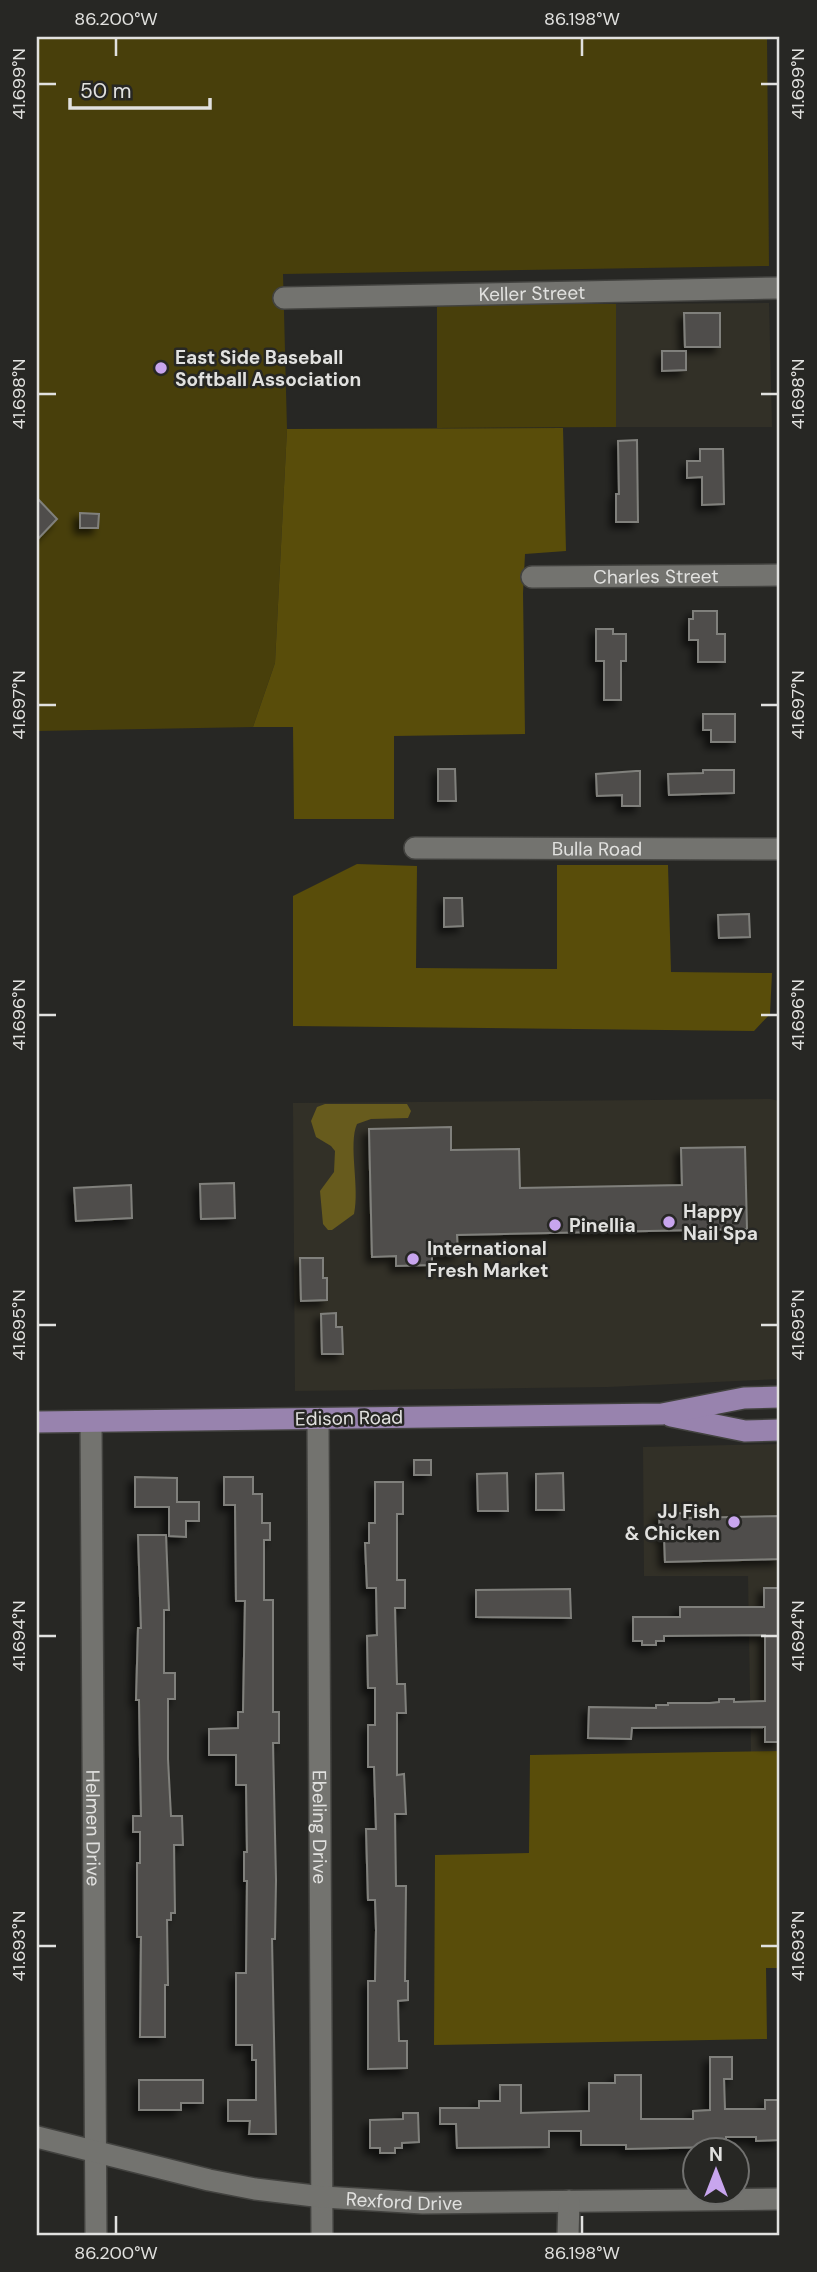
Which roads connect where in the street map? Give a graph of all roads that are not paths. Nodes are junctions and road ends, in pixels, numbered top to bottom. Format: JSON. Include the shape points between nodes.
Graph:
{"nodes":[{"id":1,"x":780,"y":288,"type":"edge"},
{"id":2,"x":284,"y":298,"type":"dead end"},
{"id":3,"x":780,"y":575,"type":"edge"},
{"id":4,"x":532,"y":577,"type":"dead end"},
{"id":5,"x":415,"y":848,"type":"dead end"},
{"id":6,"x":780,"y":849,"type":"edge"},
{"id":7,"x":780,"y":1397,"type":"edge"},
{"id":8,"x":662,"y":1414,"type":"junction"},
{"id":9,"x":318,"y":1419,"type":"junction"},
{"id":10,"x":37,"y":1422,"type":"edge"},
{"id":11,"x":91,"y":1422,"type":"junction"},
{"id":12,"x":780,"y":1430,"type":"edge"},
{"id":13,"x":37,"y":2137,"type":"edge"},
{"id":14,"x":96,"y":2152,"type":"junction"},
{"id":15,"x":323,"y":2197,"type":"junction"},
{"id":16,"x":780,"y":2199,"type":"edge"},
{"id":17,"x":569,"y":2201,"type":"junction"},
{"id":18,"x":96,"y":2235,"type":"edge"},
{"id":19,"x":322,"y":2235,"type":"edge"},
{"id":20,"x":568,"y":2235,"type":"edge"}],
"edges":[{"from":1,"to":2,"type":"street","name":"Keller Street"},
{"from":3,"to":4,"type":"street","name":"Charles Street"},
{"from":5,"to":6,"type":"street","name":"Bulla Road"},
{"from":7,"to":8,"type":"main road","name":"Edison Road","via":[[744,1398]]},
{"from":8,"to":9,"type":"main road","name":"Edison Road"},
{"from":8,"to":12,"type":"main road","name":"Edison Road","via":[[745,1431]]},
{"from":9,"to":11,"type":"main road","name":"Edison Road"},
{"from":9,"to":15,"type":"street","name":"Ebeling Drive"},
{"from":10,"to":11,"type":"main road","name":"Edison Road"},
{"from":11,"to":14,"type":"street","name":"Helmen Drive"},
{"from":13,"to":14,"type":"street","name":"Rexford Drive"},
{"from":14,"to":15,"type":"street","name":"Rexford Drive","via":[[255,2189]]},
{"from":14,"to":18,"type":"street","name":"Helmen Drive"},
{"from":15,"to":17,"type":"street","name":"Rexford Drive","via":[[423,2203]]},
{"from":15,"to":19,"type":"street","name":"Ebeling Drive"},
{"from":16,"to":17,"type":"street","name":"Rexford Drive"},
{"from":17,"to":20,"type":"street"}]}
